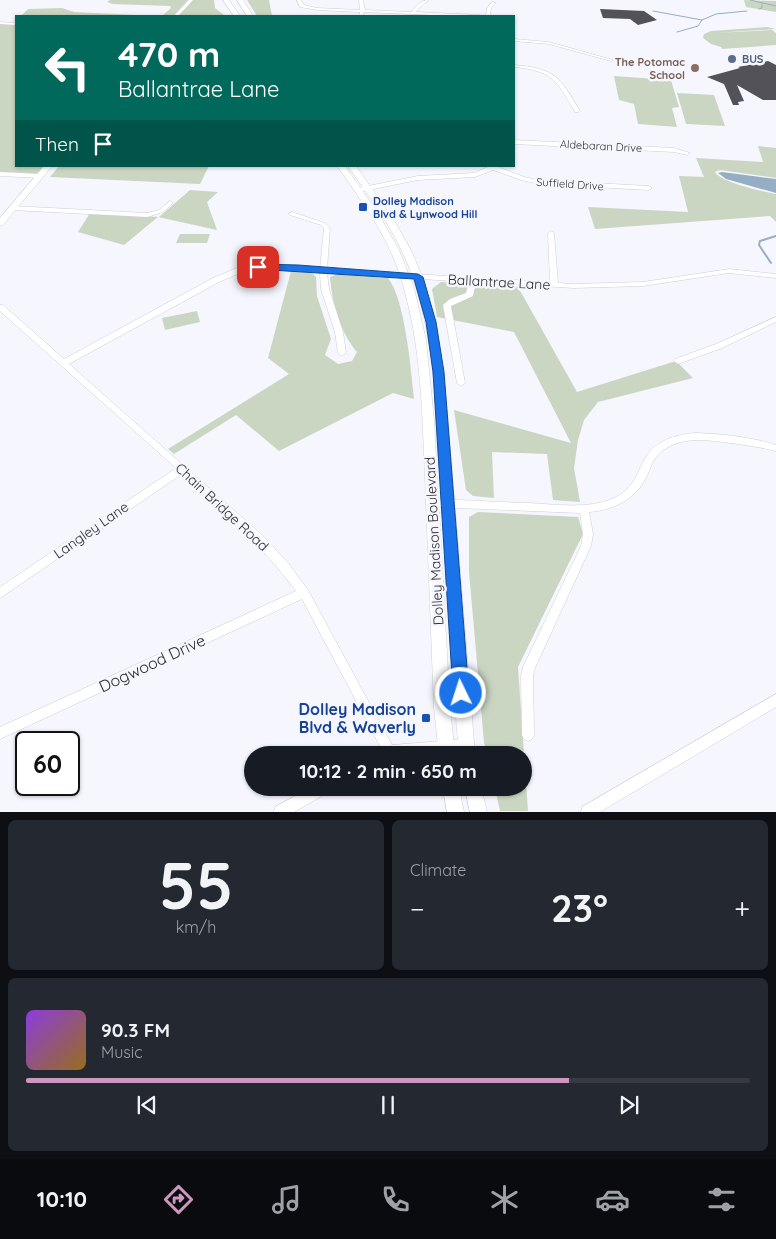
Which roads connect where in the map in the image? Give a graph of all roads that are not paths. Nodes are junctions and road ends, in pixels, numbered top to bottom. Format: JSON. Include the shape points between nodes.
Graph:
{"nodes":[{"id":1,"x":190,"y":0,"type":"edge"},
{"id":2,"x":240,"y":0,"type":"edge"},
{"id":3,"x":299,"y":0,"type":"edge"},
{"id":4,"x":361,"y":0,"type":"edge"},
{"id":5,"x":427,"y":0,"type":"edge"},
{"id":6,"x":226,"y":1,"type":"edge"},
{"id":7,"x":494,"y":4,"type":"dead end"},
{"id":8,"x":361,"y":14,"type":"edge"},
{"id":9,"x":414,"y":14,"type":"junction"},
{"id":10,"x":177,"y":15,"type":"edge"},
{"id":11,"x":233,"y":15,"type":"edge"},
{"id":12,"x":236,"y":15,"type":"edge"},
{"id":13,"x":249,"y":15,"type":"edge"},
{"id":14,"x":447,"y":15,"type":"edge"},
{"id":15,"x":488,"y":15,"type":"edge"},
{"id":16,"x":0,"y":23,"type":"edge"},
{"id":17,"x":15,"y":24,"type":"edge"},
{"id":18,"x":515,"y":40,"type":"edge"},
{"id":19,"x":611,"y":60,"type":"dead end"},
{"id":20,"x":515,"y":66,"type":"edge"},
{"id":21,"x":577,"y":111,"type":"dead end"},
{"id":22,"x":515,"y":142,"type":"edge"},
{"id":23,"x":687,"y":153,"type":"dead end"},
{"id":24,"x":47,"y":167,"type":"edge"},
{"id":25,"x":342,"y":167,"type":"edge"},
{"id":26,"x":352,"y":167,"type":"edge"},
{"id":27,"x":495,"y":167,"type":"edge"},
{"id":28,"x":0,"y":174,"type":"edge"},
{"id":29,"x":40,"y":176,"type":"junction"},
{"id":30,"x":649,"y":188,"type":"dead end"},
{"id":31,"x":362,"y":189,"type":"junction"},
{"id":32,"x":170,"y":203,"type":"dead end"},
{"id":33,"x":12,"y":208,"type":"junction"},
{"id":34,"x":292,"y":214,"type":"dead end"},
{"id":35,"x":0,"y":223,"type":"edge"},
{"id":36,"x":551,"y":234,"type":"dead end"},
{"id":37,"x":323,"y":270,"type":"junction"},
{"id":38,"x":404,"y":276,"type":"junction"},
{"id":39,"x":776,"y":276,"type":"edge"},
{"id":40,"x":418,"y":277,"type":"junction"},
{"id":41,"x":473,"y":280,"type":"junction"},
{"id":42,"x":554,"y":285,"type":"junction"},
{"id":43,"x":0,"y":307,"type":"edge"},
{"id":44,"x":776,"y":319,"type":"edge"},
{"id":45,"x":342,"y":353,"type":"dead end"},
{"id":46,"x":678,"y":361,"type":"dead end"},
{"id":47,"x":64,"y":363,"type":"junction"},
{"id":48,"x":461,"y":383,"type":"dead end"},
{"id":49,"x":776,"y":448,"type":"edge"},
{"id":50,"x":182,"y":469,"type":"junction"},
{"id":51,"x":432,"y":502,"type":"junction"},
{"id":52,"x":448,"y":503,"type":"junction"},
{"id":53,"x":584,"y":509,"type":"junction"},
{"id":54,"x":0,"y":593,"type":"edge"},
{"id":55,"x":304,"y":593,"type":"junction"},
{"id":56,"x":776,"y":700,"type":"edge"},
{"id":57,"x":0,"y":733,"type":"edge"},
{"id":58,"x":528,"y":735,"type":"dead end"},
{"id":59,"x":381,"y":746,"type":"edge"},
{"id":60,"x":446,"y":746,"type":"edge"},
{"id":61,"x":467,"y":746,"type":"edge"},
{"id":62,"x":308,"y":796,"type":"edge"},
{"id":63,"x":453,"y":796,"type":"edge"},
{"id":64,"x":475,"y":796,"type":"edge"},
{"id":65,"x":280,"y":812,"type":"edge"},
{"id":66,"x":456,"y":812,"type":"edge"},
{"id":67,"x":479,"y":812,"type":"edge"},
{"id":68,"x":587,"y":812,"type":"edge"}],
"edges":[{"from":1,"to":10,"type":"street"},
{"from":2,"to":13,"type":"main road"},
{"from":3,"to":8,"type":"street","via":[[302,6],[312,9]]},
{"from":4,"to":8,"type":"street"},
{"from":5,"to":9,"type":"street","via":[[417,7]]},
{"from":6,"to":11,"type":"main road"},
{"from":6,"to":12,"type":"main road"},
{"from":7,"to":15,"type":"street","via":[[489,8]]},
{"from":8,"to":9,"type":"street"},
{"from":9,"to":14,"type":"street"},
{"from":16,"to":17,"type":"street"},
{"from":18,"to":19,"type":"street","via":[[548,43]]},
{"from":20,"to":21,"type":"street","via":[[537,69],[556,77]]},
{"from":22,"to":23,"type":"street","name":"Aldebaran Drive"},
{"from":24,"to":29,"type":"main road"},
{"from":25,"to":31,"type":"main road","name":"Dolley Madison Boulevard"},
{"from":26,"to":31,"type":"main road","name":"Dolley Madison Boulevard"},
{"from":27,"to":30,"type":"street","name":"Suffield Drive","via":[[531,181]]},
{"from":27,"to":31,"type":"street","via":[[475,175],[418,178]]},
{"from":28,"to":29,"type":"street"},
{"from":29,"to":33,"type":"main road"},
{"from":31,"to":38,"type":"main road","name":"Dolley Madison Boulevard"},
{"from":31,"to":40,"type":"main road","name":"Dolley Madison Boulevard","via":[[396,232]]},
{"from":32,"to":33,"type":"street","via":[[162,211],[147,215]]},
{"from":33,"to":35,"type":"main road"},
{"from":34,"to":37,"type":"street","via":[[327,228]]},
{"from":36,"to":42,"type":"street"},
{"from":37,"to":38,"type":"street","name":"Ballantrae Lane"},
{"from":37,"to":45,"type":"street","via":[[326,297],[339,332]]},
{"from":37,"to":47,"type":"street","name":"Ballantrae Lane","via":[[267,266],[232,273]]},
{"from":38,"to":40,"type":"street","name":"Ballantrae Lane"},
{"from":38,"to":51,"type":"main road","name":"Dolley Madison Boulevard","via":[[418,322],[423,358]]},
{"from":39,"to":42,"type":"street","name":"Ballantrae Lane","via":[[723,272],[643,284]]},
{"from":40,"to":41,"type":"street","name":"Ballantrae Lane"},
{"from":40,"to":52,"type":"main road","name":"Dolley Madison Boulevard","via":[[435,346]]},
{"from":41,"to":42,"type":"street","name":"Ballantrae Lane"},
{"from":41,"to":48,"type":"street","via":[[470,294],[453,301],[447,309]]},
{"from":43,"to":47,"type":"street","name":"Chain Bridge Road"},
{"from":44,"to":46,"type":"street"},
{"from":47,"to":50,"type":"street","name":"Chain Bridge Road"},
{"from":49,"to":53,"type":"street","via":[[710,437],[680,438],[656,451],[628,494],[608,505]]},
{"from":50,"to":54,"type":"street","name":"Langley Lane"},
{"from":50,"to":55,"type":"street","name":"Chain Bridge Road","via":[[258,538]]},
{"from":51,"to":52,"type":"street"},
{"from":51,"to":60,"type":"main road","name":"Dolley Madison Boulevard"},
{"from":52,"to":53,"type":"street"},
{"from":52,"to":61,"type":"main road","name":"Dolley Madison Boulevard"},
{"from":53,"to":58,"type":"street","via":[[588,534],[586,546],[529,667]]},
{"from":55,"to":57,"type":"street","name":"Dogwood Drive"},
{"from":55,"to":59,"type":"street","name":"Chain Bridge Road"},
{"from":56,"to":68,"type":"street"},
{"from":62,"to":65,"type":"street"},
{"from":63,"to":66,"type":"main road"},
{"from":64,"to":67,"type":"main road"}]}
